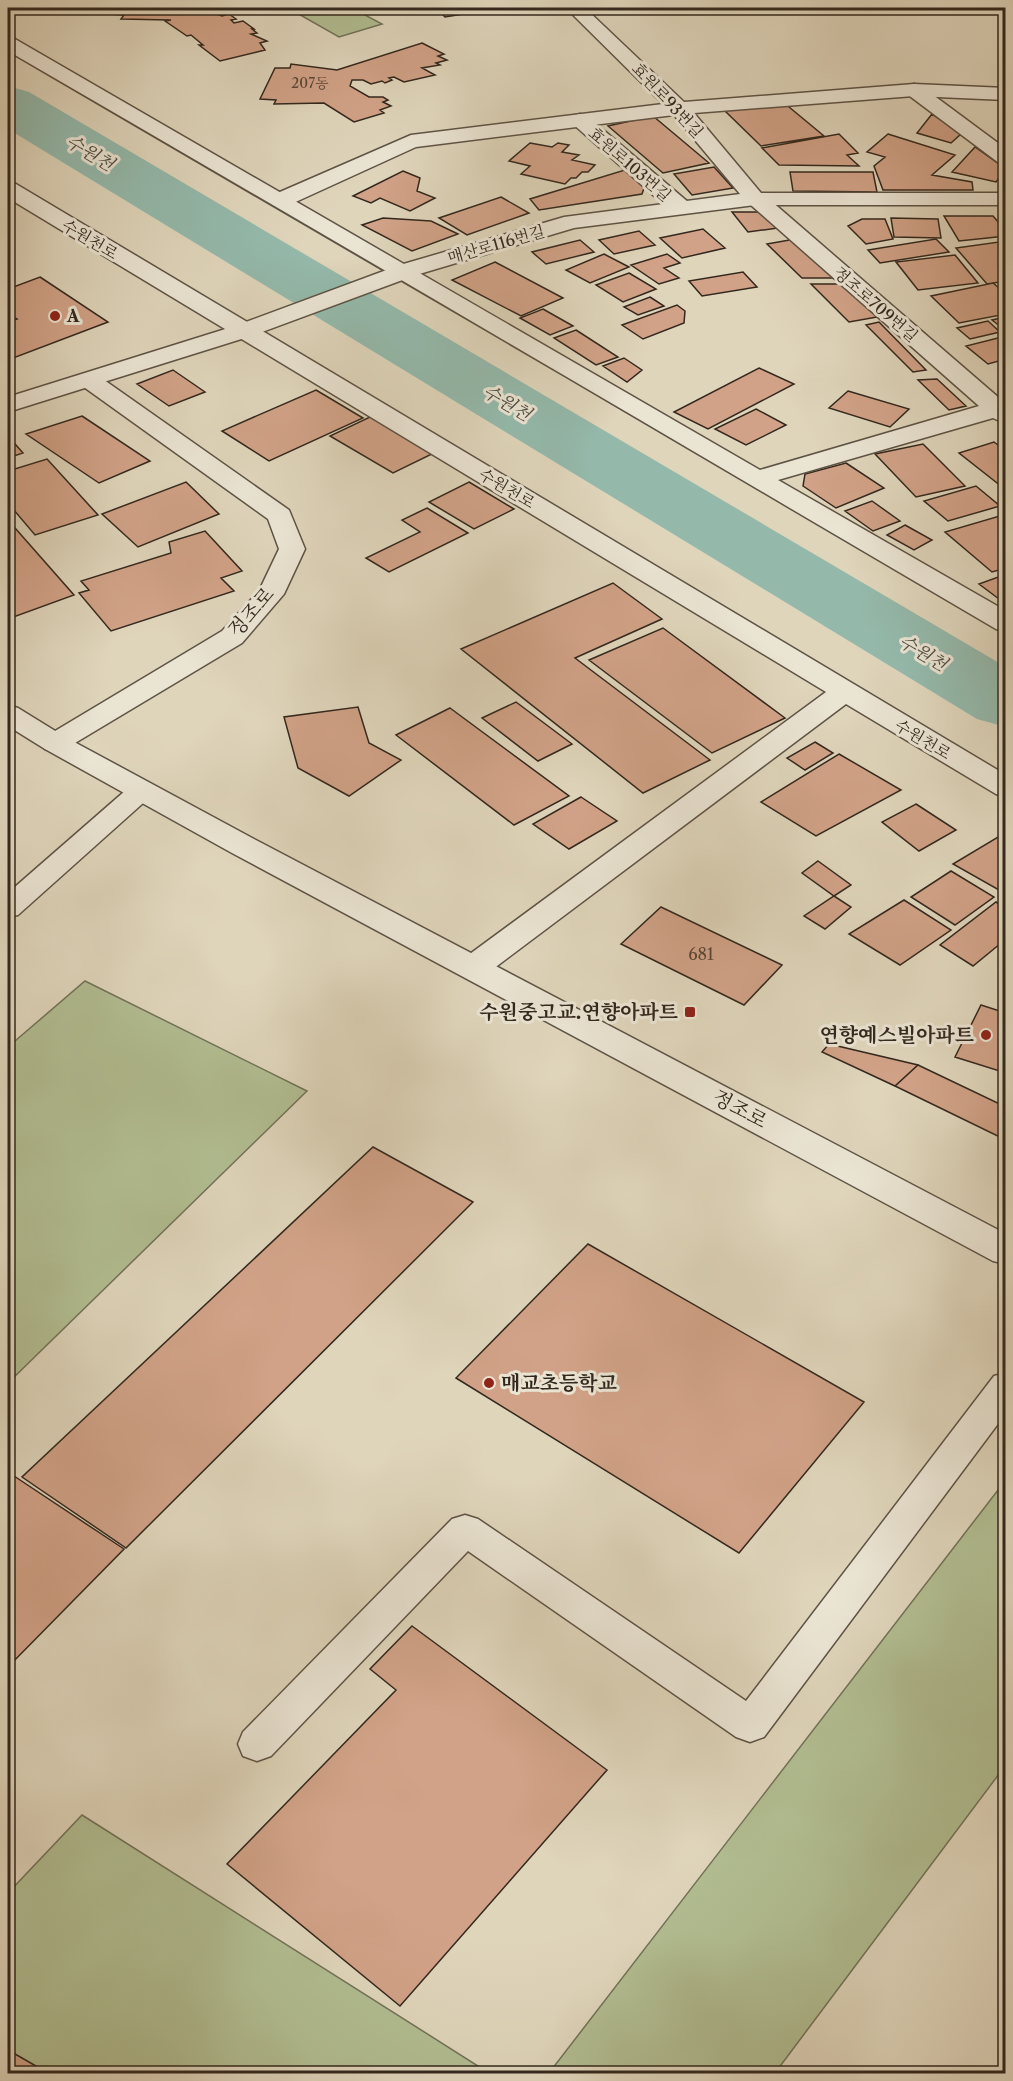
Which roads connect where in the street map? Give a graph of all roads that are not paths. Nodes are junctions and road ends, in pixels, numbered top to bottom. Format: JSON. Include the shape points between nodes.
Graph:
{"nodes":[{"id":1,"x":574,"y":8,"type":"edge"},
{"id":2,"x":8,"y":43,"type":"edge"},
{"id":3,"x":914,"y":90,"type":"junction"},
{"id":4,"x":1005,"y":94,"type":"edge"},
{"id":5,"x":679,"y":108,"type":"junction"},
{"id":6,"x":580,"y":120,"type":"junction"},
{"id":7,"x":1005,"y":159,"type":"edge"},
{"id":8,"x":8,"y":189,"type":"edge"},
{"id":9,"x":755,"y":199,"type":"junction"},
{"id":10,"x":1005,"y":199,"type":"edge"},
{"id":11,"x":281,"y":200,"type":"junction"},
{"id":12,"x":680,"y":207,"type":"junction"},
{"id":13,"x":394,"y":275,"type":"junction"},
{"id":14,"x":255,"y":326,"type":"junction"},
{"id":15,"x":89,"y":380,"type":"junction"},
{"id":16,"x":8,"y":405,"type":"edge"},
{"id":17,"x":1001,"y":413,"type":"edge"},
{"id":18,"x":756,"y":478,"type":"junction"},
{"id":19,"x":1005,"y":623,"type":"edge"},
{"id":20,"x":845,"y":692,"type":"junction"},
{"id":21,"x":8,"y":714,"type":"edge"},
{"id":22,"x":55,"y":743,"type":"junction"},
{"id":23,"x":1005,"y":788,"type":"edge"},
{"id":24,"x":142,"y":790,"type":"junction"},
{"id":25,"x":8,"y":908,"type":"edge"},
{"id":26,"x":474,"y":967,"type":"junction"},
{"id":27,"x":1005,"y":1251,"type":"edge"},
{"id":28,"x":1005,"y":1386,"type":"edge"},
{"id":29,"x":257,"y":1744,"type":"dead end"}],
"edges":[{"from":1,"to":5,"type":"street","name":"효원로93번길"},
{"from":2,"to":11,"type":"street"},
{"from":3,"to":4,"type":"street"},
{"from":3,"to":5,"type":"street"},
{"from":3,"to":7,"type":"street"},
{"from":5,"to":6,"type":"street"},
{"from":5,"to":9,"type":"street","name":"효원로93번길"},
{"from":6,"to":11,"type":"street","via":[[411,141]]},
{"from":6,"to":12,"type":"street","name":"효원로103번길"},
{"from":8,"to":14,"type":"street","name":"수원천로"},
{"from":9,"to":10,"type":"street","name":"매산로116번길"},
{"from":9,"to":12,"type":"street","name":"매산로116번길"},
{"from":9,"to":17,"type":"street","name":"정조로709번길"},
{"from":11,"to":13,"type":"street"},
{"from":12,"to":13,"type":"street","name":"매산로116번길","via":[[573,222]]},
{"from":13,"to":14,"type":"street","name":"매산로116번길"},
{"from":13,"to":18,"type":"street"},
{"from":14,"to":15,"type":"street","name":"매산로116번길"},
{"from":14,"to":20,"type":"street","name":"수원천로"},
{"from":15,"to":16,"type":"street","name":"매산로116번길"},
{"from":15,"to":22,"type":"street","name":"정조로","via":[[280,515],[292,549],[271,594],[232,637]]},
{"from":17,"to":18,"type":"street","name":"정조로709번길"},
{"from":18,"to":19,"type":"street"},
{"from":20,"to":23,"type":"street","name":"수원천로"},
{"from":20,"to":26,"type":"street"},
{"from":21,"to":22,"type":"street","name":"정조로"},
{"from":22,"to":24,"type":"street","name":"정조로"},
{"from":24,"to":25,"type":"lane"},
{"from":24,"to":26,"type":"street","name":"정조로"},
{"from":26,"to":27,"type":"street","name":"정조로"},
{"from":28,"to":29,"type":"lane","via":[[750,1725],[465,1530]]}]}
